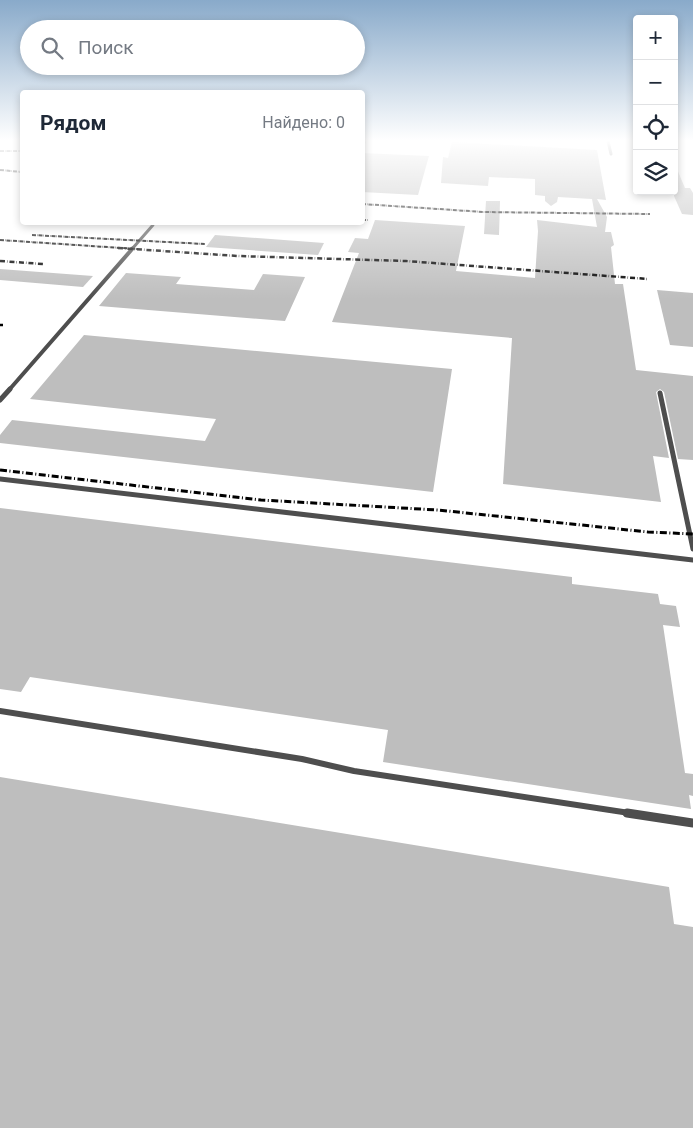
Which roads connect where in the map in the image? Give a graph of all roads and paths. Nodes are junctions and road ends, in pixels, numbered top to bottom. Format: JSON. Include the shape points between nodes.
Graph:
{"nodes":[{"id":1,"x":153,"y":225,"type":"dead end"},
{"id":2,"x":660,"y":393,"type":"dead end"},
{"id":3,"x":0,"y":400,"type":"edge"},
{"id":4,"x":0,"y":479,"type":"edge"},
{"id":5,"x":693,"y":549,"type":"edge"},
{"id":6,"x":693,"y":560,"type":"edge"},
{"id":7,"x":0,"y":711,"type":"edge"},
{"id":8,"x":693,"y":823,"type":"edge"}],
"edges":[{"from":1,"to":3,"type":"lane"},
{"from":2,"to":5,"type":"lane"},
{"from":4,"to":6,"type":"lane"},
{"from":7,"to":8,"type":"lane","via":[[302,759],[354,771]]}]}
